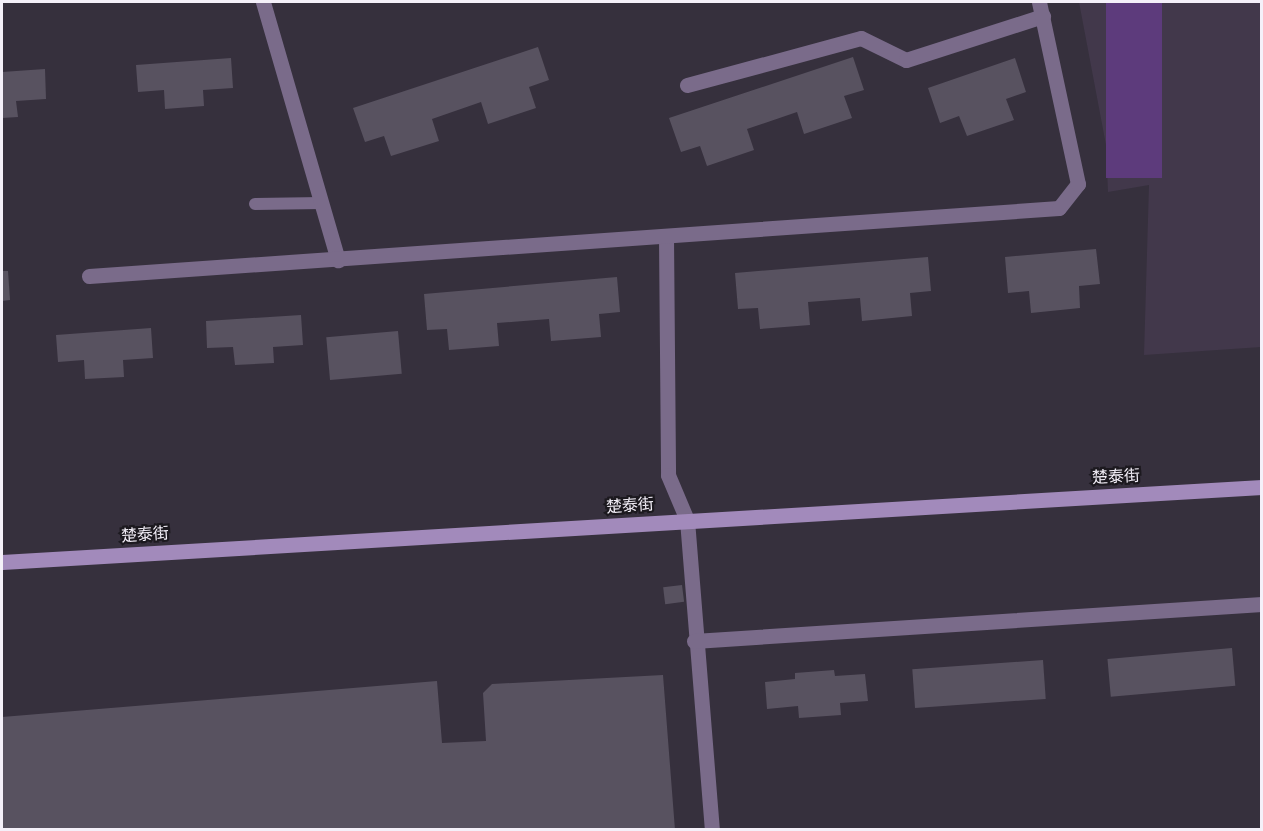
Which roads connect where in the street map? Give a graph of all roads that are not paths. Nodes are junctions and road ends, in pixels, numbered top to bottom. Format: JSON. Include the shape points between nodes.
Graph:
{"nodes":[{"id":1,"x":263,"y":2,"type":"edge"},
{"id":2,"x":1041,"y":9,"type":"edge"},
{"id":3,"x":687,"y":85,"type":"dead end"},
{"id":4,"x":322,"y":203,"type":"junction"},
{"id":5,"x":255,"y":204,"type":"dead end"},
{"id":6,"x":666,"y":237,"type":"junction"},
{"id":7,"x":338,"y":260,"type":"junction"},
{"id":8,"x":89,"y":276,"type":"dead end"},
{"id":9,"x":1262,"y":487,"type":"edge"},
{"id":10,"x":687,"y":520,"type":"junction"},
{"id":11,"x":2,"y":562,"type":"edge"},
{"id":12,"x":1262,"y":604,"type":"edge"},
{"id":13,"x":694,"y":641,"type":"junction"},
{"id":14,"x":712,"y":830,"type":"edge"}],
"edges":[{"from":1,"to":4,"type":"street"},
{"from":2,"to":3,"type":"street","via":[[906,60],[861,38]]},
{"from":2,"to":6,"type":"street","via":[[1078,184],[1059,208]]},
{"from":4,"to":5,"type":"lane"},
{"from":4,"to":7,"type":"street"},
{"from":6,"to":7,"type":"street"},
{"from":6,"to":10,"type":"street","via":[[668,475]]},
{"from":7,"to":8,"type":"street"},
{"from":9,"to":10,"type":"street","name":"楚泰街"},
{"from":10,"to":11,"type":"street","name":"楚泰街"},
{"from":10,"to":13,"type":"street"},
{"from":12,"to":13,"type":"street"},
{"from":13,"to":14,"type":"street"}]}
